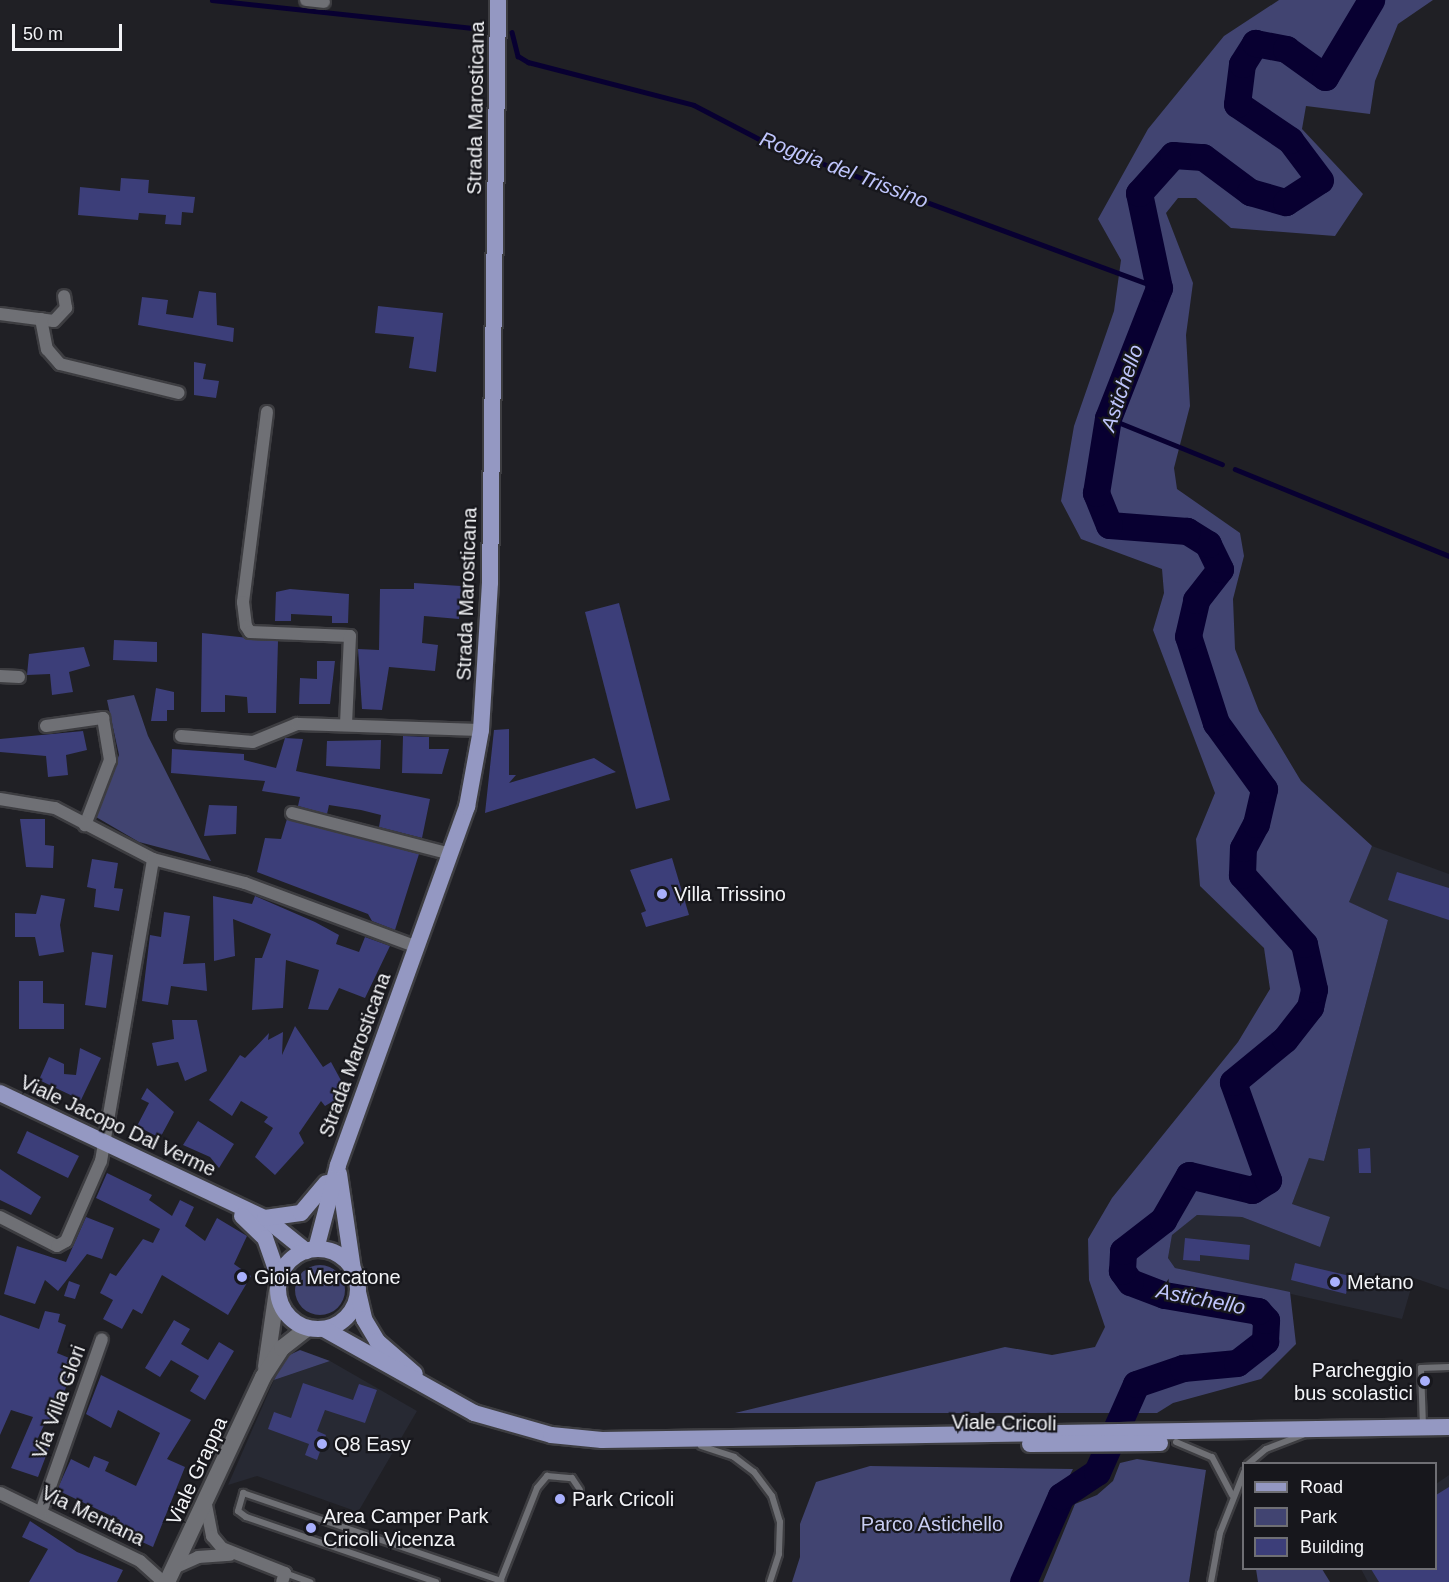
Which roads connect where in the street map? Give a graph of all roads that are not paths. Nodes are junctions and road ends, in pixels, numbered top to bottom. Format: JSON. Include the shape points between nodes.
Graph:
{"nodes":[{"id":1,"x":306,"y":0,"type":"edge"},
{"id":2,"x":498,"y":0,"type":"edge"},
{"id":3,"x":324,"y":2,"type":"dead end"},
{"id":4,"x":64,"y":296,"type":"dead end"},
{"id":5,"x":0,"y":314,"type":"edge"},
{"id":6,"x":41,"y":319,"type":"junction"},
{"id":7,"x":179,"y":393,"type":"dead end"},
{"id":8,"x":267,"y":412,"type":"dead end"},
{"id":9,"x":0,"y":676,"type":"edge"},
{"id":10,"x":20,"y":677,"type":"dead end"},
{"id":11,"x":346,"y":724,"type":"junction"},
{"id":12,"x":46,"y":726,"type":"dead end"},
{"id":13,"x":482,"y":730,"type":"junction"},
{"id":14,"x":181,"y":736,"type":"dead end"},
{"id":15,"x":0,"y":799,"type":"edge"},
{"id":16,"x":292,"y":813,"type":"dead end"},
{"id":17,"x":85,"y":825,"type":"junction"},
{"id":18,"x":451,"y":854,"type":"junction"},
{"id":19,"x":153,"y":859,"type":"junction"},
{"id":20,"x":417,"y":947,"type":"junction"},
{"id":21,"x":0,"y":1094,"type":"edge"},
{"id":22,"x":108,"y":1144,"type":"junction"},
{"id":23,"x":338,"y":1165,"type":"junction"},
{"id":24,"x":218,"y":1197,"type":"junction"},
{"id":25,"x":0,"y":1217,"type":"edge"},
{"id":26,"x":265,"y":1218,"type":"junction"},
{"id":27,"x":311,"y":1250,"type":"junction"},
{"id":28,"x":354,"y":1271,"type":"junction"},
{"id":29,"x":278,"y":1284,"type":"junction"},
{"id":30,"x":358,"y":1291,"type":"junction"},
{"id":31,"x":316,"y":1329,"type":"junction"},
{"id":32,"x":102,"y":1339,"type":"dead end"},
{"id":33,"x":1449,"y":1367,"type":"edge"},
{"id":34,"x":263,"y":1377,"type":"junction"},
{"id":35,"x":427,"y":1385,"type":"junction"},
{"id":36,"x":1449,"y":1427,"type":"edge"},
{"id":37,"x":1423,"y":1428,"type":"junction"},
{"id":38,"x":1268,"y":1431,"type":"junction"},
{"id":39,"x":1310,"y":1432,"type":"junction"},
{"id":40,"x":1133,"y":1438,"type":"junction"},
{"id":41,"x":668,"y":1442,"type":"junction"},
{"id":42,"x":1176,"y":1442,"type":"junction"},
{"id":43,"x":1250,"y":1462,"type":"edge"},
{"id":44,"x":1242,"y":1476,"type":"edge"},
{"id":45,"x":580,"y":1490,"type":"dead end"},
{"id":46,"x":0,"y":1493,"type":"edge"},
{"id":47,"x":1232,"y":1495,"type":"junction"},
{"id":48,"x":206,"y":1505,"type":"junction"},
{"id":49,"x":41,"y":1512,"type":"junction"},
{"id":50,"x":192,"y":1533,"type":"junction"},
{"id":51,"x":212,"y":1536,"type":"junction"},
{"id":52,"x":230,"y":1554,"type":"junction"},
{"id":53,"x":176,"y":1567,"type":"junction"},
{"id":54,"x":284,"y":1578,"type":"edge"},
{"id":55,"x":165,"y":1582,"type":"edge"},
{"id":56,"x":310,"y":1582,"type":"edge"},
{"id":57,"x":436,"y":1582,"type":"edge"},
{"id":58,"x":501,"y":1582,"type":"edge"},
{"id":59,"x":770,"y":1582,"type":"edge"},
{"id":60,"x":1211,"y":1582,"type":"edge"}],
"edges":[{"from":1,"to":3,"type":"street"},
{"from":2,"to":13,"type":"main road","name":"Strada Marosticana","via":[[490,582]]},
{"from":4,"to":6,"type":"street","via":[[61,315]]},
{"from":5,"to":6,"type":"street"},
{"from":6,"to":7,"type":"street","via":[[47,349],[60,364]]},
{"from":8,"to":11,"type":"street","via":[[243,602],[246,626],[250,632],[350,636]]},
{"from":9,"to":10,"type":"street"},
{"from":11,"to":13,"type":"street"},
{"from":11,"to":14,"type":"street","via":[[288,725],[254,742]]},
{"from":12,"to":17,"type":"street","via":[[103,718],[110,760]]},
{"from":13,"to":18,"type":"main road","name":"Strada Marosticana","via":[[467,807]]},
{"from":15,"to":17,"type":"street","via":[[55,808]]},
{"from":16,"to":18,"type":"street"},
{"from":17,"to":19,"type":"street"},
{"from":18,"to":20,"type":"main road","name":"Strada Marosticana"},
{"from":19,"to":20,"type":"street","via":[[244,883]]},
{"from":19,"to":22,"type":"street"},
{"from":20,"to":23,"type":"main road","name":"Strada Marosticana"},
{"from":21,"to":22,"type":"main road","name":"Viale Jacopo Dal Verme"},
{"from":22,"to":24,"type":"main road","name":"Viale Jacopo Dal Verme"},
{"from":22,"to":25,"type":"street","via":[[66,1241],[57,1246]]},
{"from":23,"to":26,"type":"main road","name":"Strada Marosticana","via":[[305,1210],[286,1219]]},
{"from":23,"to":27,"type":"main road","name":"Strada Marosticana"},
{"from":23,"to":28,"type":"main road","name":"Strada Marosticana"},
{"from":24,"to":26,"type":"main road","name":"Viale Jacopo Dal Verme"},
{"from":24,"to":29,"type":"main road","name":"Viale Jacopo Dal Verme","via":[[259,1228]]},
{"from":26,"to":27,"type":"main road","name":"Viale Jacopo Dal Verme"},
{"from":27,"to":28,"type":"main road","via":[[338,1254]]},
{"from":27,"to":29,"type":"main road","via":[[285,1266]]},
{"from":28,"to":30,"type":"main road"},
{"from":29,"to":31,"type":"main road","via":[[287,1315]]},
{"from":29,"to":34,"type":"main road","name":"Viale Grappa"},
{"from":30,"to":31,"type":"main road","via":[[344,1320]]},
{"from":30,"to":35,"type":"main road","name":"Viale Cricoli","via":[[364,1319],[377,1341]]},
{"from":31,"to":34,"type":"main road","name":"Viale Grappa","via":[[282,1348]]},
{"from":31,"to":35,"type":"main road","name":"Viale Cricoli"},
{"from":32,"to":49,"type":"street","name":"Via Villa Glori"},
{"from":33,"to":37,"type":"lane","via":[[1421,1368]]},
{"from":34,"to":48,"type":"main road","name":"Viale Grappa"},
{"from":35,"to":41,"type":"main road","name":"Viale Cricoli","via":[[474,1413],[551,1435]]},
{"from":36,"to":37,"type":"main road","name":"Viale Cricoli"},
{"from":37,"to":39,"type":"main road","name":"Viale Cricoli"},
{"from":38,"to":39,"type":"main road","name":"Viale Cricoli"},
{"from":38,"to":40,"type":"main road","name":"Viale Cricoli"},
{"from":38,"to":42,"type":"main road","name":"Viale Cricoli"},
{"from":39,"to":43,"type":"lane","via":[[1266,1449]]},
{"from":40,"to":41,"type":"main road","name":"Viale Cricoli"},
{"from":40,"to":42,"type":"main road","name":"Viale Cricoli"},
{"from":41,"to":59,"type":"lane","via":[[711,1447],[754,1472],[772,1497],[780,1521],[780,1554]]},
{"from":42,"to":47,"type":"lane","via":[[1212,1457]]},
{"from":44,"to":47,"type":"lane"},
{"from":45,"to":58,"type":"lane","via":[[572,1478],[547,1476]]},
{"from":46,"to":49,"type":"street","name":"Via Mentana"},
{"from":47,"to":60,"type":"lane"},
{"from":48,"to":50,"type":"main road","name":"Viale Grappa"},
{"from":48,"to":51,"type":"street"},
{"from":49,"to":55,"type":"street","name":"Via Mentana","via":[[140,1561]]},
{"from":50,"to":51,"type":"street"},
{"from":50,"to":53,"type":"main road","name":"Viale Grappa"},
{"from":51,"to":52,"type":"street"},
{"from":52,"to":53,"type":"street","via":[[198,1557]]},
{"from":52,"to":54,"type":"street"},
{"from":53,"to":55,"type":"main road","name":"Viale Grappa"},
{"from":54,"to":56,"type":"lane"},
{"from":57,"to":58,"type":"lane","via":[[246,1517],[238,1511],[243,1493]]}]}
